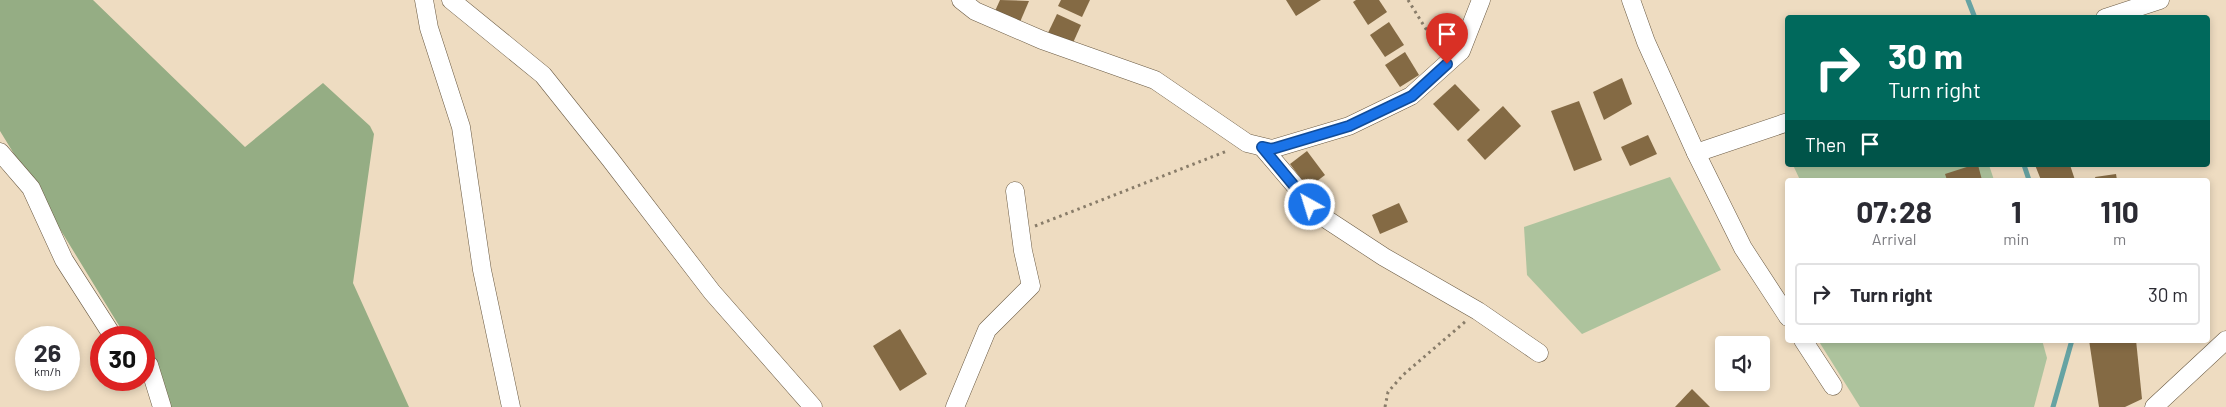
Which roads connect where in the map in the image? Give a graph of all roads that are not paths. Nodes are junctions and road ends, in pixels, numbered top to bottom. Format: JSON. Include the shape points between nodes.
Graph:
{"nodes":[{"id":1,"x":424,"y":0,"type":"edge"},
{"id":2,"x":451,"y":0,"type":"edge"},
{"id":3,"x":960,"y":0,"type":"edge"},
{"id":4,"x":1482,"y":0,"type":"edge"},
{"id":5,"x":1631,"y":0,"type":"edge"},
{"id":6,"x":2160,"y":0,"type":"edge"},
{"id":7,"x":978,"y":6,"type":"edge"},
{"id":8,"x":2113,"y":15,"type":"edge"},
{"id":9,"x":1785,"y":123,"type":"edge"},
{"id":10,"x":1255,"y":145,"type":"junction"},
{"id":11,"x":0,"y":152,"type":"edge"},
{"id":12,"x":1696,"y":153,"type":"junction"},
{"id":13,"x":1015,"y":191,"type":"dead end"},
{"id":14,"x":1785,"y":312,"type":"edge"},
{"id":15,"x":106,"y":326,"type":"edge"},
{"id":16,"x":2226,"y":340,"type":"edge"},
{"id":17,"x":1805,"y":343,"type":"edge"},
{"id":18,"x":1539,"y":353,"type":"dead end"},
{"id":19,"x":155,"y":384,"type":"edge"},
{"id":20,"x":1833,"y":386,"type":"dead end"},
{"id":21,"x":162,"y":407,"type":"edge"},
{"id":22,"x":511,"y":407,"type":"edge"},
{"id":23,"x":813,"y":407,"type":"edge"},
{"id":24,"x":956,"y":407,"type":"edge"},
{"id":25,"x":2154,"y":407,"type":"edge"}],
"edges":[{"from":1,"to":22,"type":"street","via":[[429,28],[461,127],[482,270]]},
{"from":2,"to":23,"type":"street","via":[[543,75],[712,292]]},
{"from":3,"to":7,"type":"street"},
{"from":4,"to":10,"type":"street","via":[[1461,51],[1412,96],[1349,126],[1272,149]]},
{"from":5,"to":12,"type":"street","via":[[1646,42]]},
{"from":6,"to":8,"type":"street"},
{"from":7,"to":10,"type":"street","via":[[1042,40],[1155,80]]},
{"from":9,"to":12,"type":"street"},
{"from":10,"to":18,"type":"street","via":[[1320,215],[1384,257],[1478,311]]},
{"from":11,"to":15,"type":"street","via":[[31,188],[64,260]]},
{"from":12,"to":14,"type":"street","via":[[1743,248]]},
{"from":13,"to":24,"type":"street","via":[[1031,286],[987,330]]},
{"from":16,"to":25,"type":"street"},
{"from":17,"to":20,"type":"street"},
{"from":19,"to":21,"type":"street"}]}
